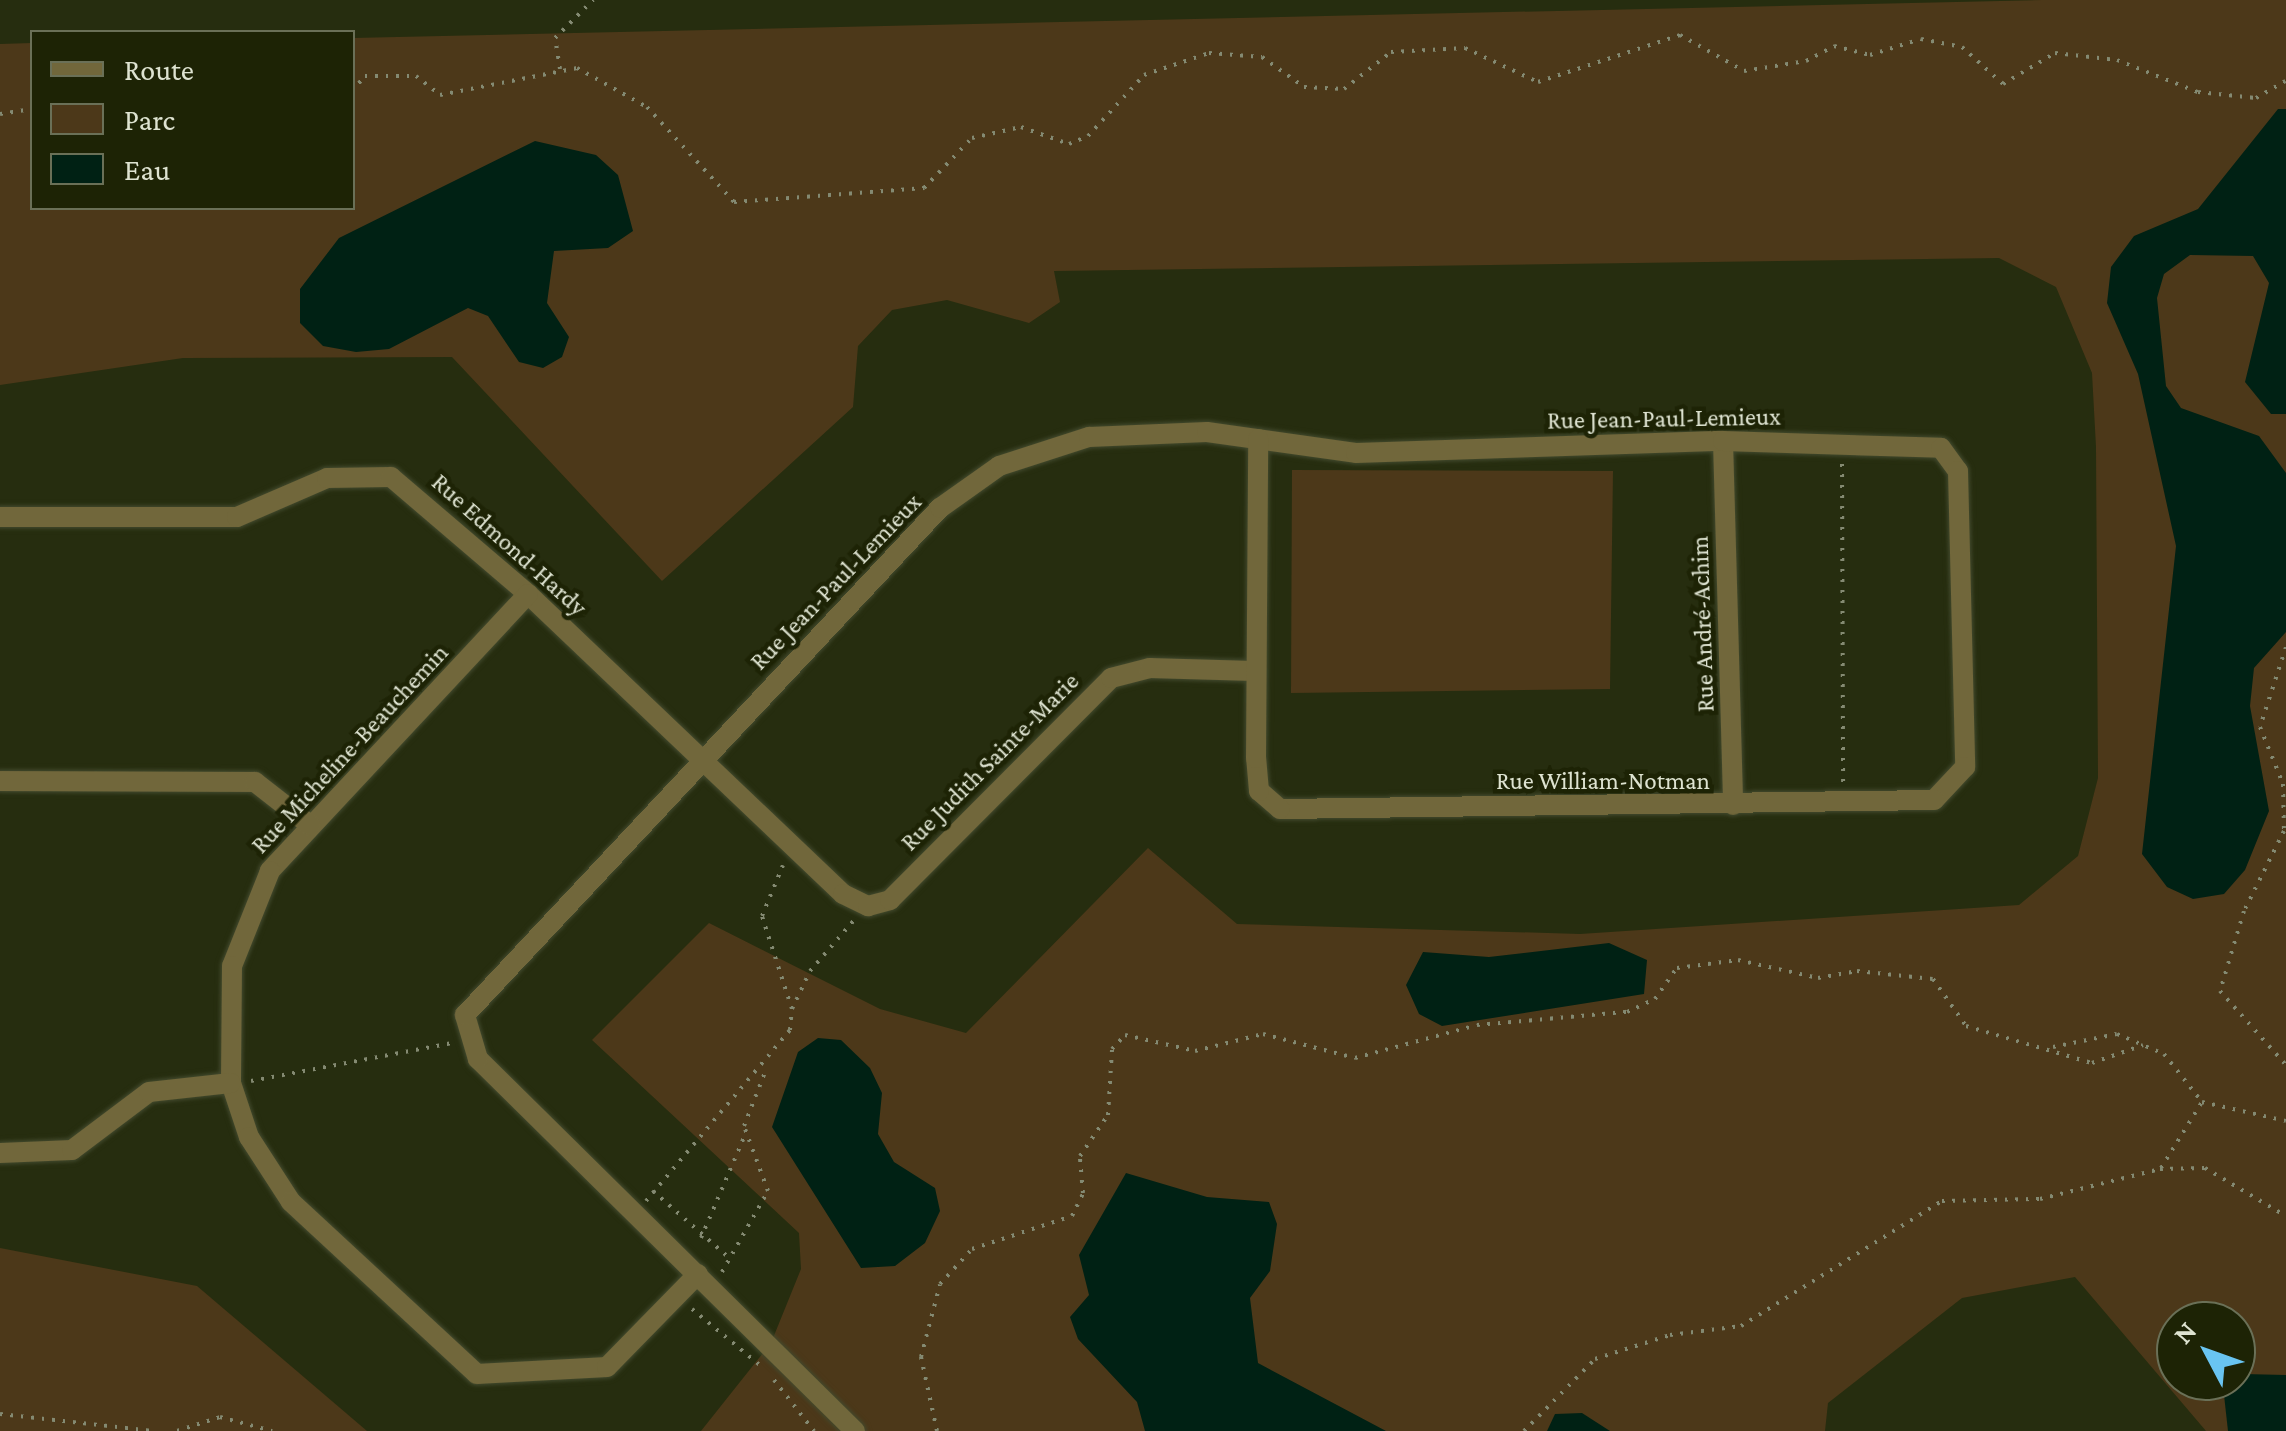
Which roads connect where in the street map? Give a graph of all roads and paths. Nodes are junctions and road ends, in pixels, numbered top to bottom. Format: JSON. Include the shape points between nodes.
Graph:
{"nodes":[{"id":1,"x":593,"y":0,"type":"edge"},
{"id":2,"x":560,"y":71,"type":"junction"},
{"id":3,"x":2286,"y":81,"type":"edge"},
{"id":4,"x":355,"y":87,"type":"edge"},
{"id":5,"x":30,"y":109,"type":"edge"},
{"id":6,"x":0,"y":114,"type":"edge"},
{"id":7,"x":1258,"y":439,"type":"junction"},
{"id":8,"x":1842,"y":441,"type":"junction"},
{"id":9,"x":1723,"y":442,"type":"junction"},
{"id":10,"x":1941,"y":448,"type":"joint"},
{"id":11,"x":0,"y":517,"type":"edge"},
{"id":12,"x":528,"y":594,"type":"junction"},
{"id":13,"x":2286,"y":647,"type":"edge"},
{"id":14,"x":1253,"y":671,"type":"junction"},
{"id":15,"x":701,"y":760,"type":"junction"},
{"id":16,"x":0,"y":781,"type":"edge"},
{"id":17,"x":1845,"y":803,"type":"junction"},
{"id":18,"x":1733,"y":806,"type":"junction"},
{"id":19,"x":310,"y":826,"type":"junction"},
{"id":20,"x":794,"y":849,"type":"junction"},
{"id":21,"x":859,"y":904,"type":"junction"},
{"id":22,"x":792,"y":1009,"type":"junction"},
{"id":23,"x":466,"y":1036,"type":"junction"},
{"id":24,"x":2143,"y":1046,"type":"junction"},
{"id":25,"x":2050,"y":1048,"type":"junction"},
{"id":26,"x":2286,"y":1065,"type":"edge"},
{"id":27,"x":767,"y":1068,"type":"junction"},
{"id":28,"x":231,"y":1083,"type":"junction"},
{"id":29,"x":2202,"y":1102,"type":"junction"},
{"id":30,"x":2286,"y":1121,"type":"edge"},
{"id":31,"x":745,"y":1135,"type":"junction"},
{"id":32,"x":0,"y":1153,"type":"edge"},
{"id":33,"x":2160,"y":1169,"type":"junction"},
{"id":34,"x":653,"y":1191,"type":"junction"},
{"id":35,"x":639,"y":1211,"type":"junction"},
{"id":36,"x":2286,"y":1216,"type":"edge"},
{"id":37,"x":700,"y":1238,"type":"junction"},
{"id":38,"x":729,"y":1257,"type":"junction"},
{"id":39,"x":722,"y":1273,"type":"dead end"},
{"id":40,"x":698,"y":1274,"type":"junction"},
{"id":41,"x":690,"y":1304,"type":"dead end"},
{"id":42,"x":0,"y":1414,"type":"edge"},
{"id":43,"x":154,"y":1431,"type":"edge"},
{"id":44,"x":177,"y":1431,"type":"edge"},
{"id":45,"x":272,"y":1431,"type":"edge"},
{"id":46,"x":814,"y":1431,"type":"edge"},
{"id":47,"x":855,"y":1431,"type":"edge"},
{"id":48,"x":936,"y":1431,"type":"edge"},
{"id":49,"x":1524,"y":1431,"type":"edge"}],
"edges":[{"from":1,"to":2,"type":"path","via":[[555,38]]},
{"from":2,"to":3,"type":"path","via":[[578,68],[646,107],[734,202],[924,188],[972,138],[1021,127],[1069,144],[1088,136],[1144,75],[1209,53],[1262,57],[1304,87],[1344,89],[1390,52],[1464,48],[1538,82],[1680,35],[1744,71],[1806,61],[1834,46],[1870,56],[1921,38],[1962,48],[2003,84],[2055,53],[2116,60],[2198,92],[2256,98]]},
{"from":2,"to":4,"type":"path","via":[[440,95],[416,76],[365,76]]},
{"from":5,"to":6,"type":"path"},
{"from":7,"to":9,"type":"street","name":"Rue Jean-Paul-Lemieux","via":[[1356,453]]},
{"from":7,"to":14,"type":"street","name":"Rue William-Notman"},
{"from":7,"to":15,"type":"street","name":"Rue Jean-Paul-Lemieux","via":[[1089,437],[999,466],[940,508]]},
{"from":8,"to":9,"type":"street","name":"Rue Jean-Paul-Lemieux"},
{"from":8,"to":10,"type":"street","name":"Rue Jean-Paul-Lemieux"},
{"from":8,"to":17,"type":"path"},
{"from":9,"to":18,"type":"street","name":"Rue André-Achim"},
{"from":10,"to":17,"type":"street","name":"Rue William-Notman","via":[[1958,471],[1965,767],[1934,800]]},
{"from":11,"to":12,"type":"street","name":"Rue Edmond-Hardy","via":[[237,516],[326,478],[374,473],[421,496]]},
{"from":12,"to":15,"type":"street","name":"Rue Edmond-Hardy"},
{"from":12,"to":19,"type":"street","name":"Rue Micheline-Beauchemin"},
{"from":13,"to":26,"type":"path","via":[[2260,727],[2284,784],[2284,831],[2244,911],[2220,991]]},
{"from":14,"to":18,"type":"street","name":"Rue William-Notman","via":[[1259,791],[1280,809]]},
{"from":14,"to":21,"type":"street","name":"Rue Judith Sainte-Marie","via":[[1150,668],[1111,678],[890,900]]},
{"from":15,"to":20,"type":"street","name":"Rue Edmond-Hardy"},
{"from":15,"to":23,"type":"street","name":"Rue Jean-Paul-Lemieux","via":[[476,994]]},
{"from":16,"to":19,"type":"street","via":[[255,782]]},
{"from":17,"to":18,"type":"street","name":"Rue William-Notman"},
{"from":19,"to":28,"type":"street","name":"Rue Micheline-Beauchemin","via":[[270,870],[232,966]]},
{"from":20,"to":21,"type":"street","name":"Rue Edmond-Hardy"},
{"from":20,"to":22,"type":"path","via":[[762,904]]},
{"from":21,"to":22,"type":"path"},
{"from":22,"to":27,"type":"path"},
{"from":23,"to":28,"type":"path"},
{"from":23,"to":35,"type":"street","via":[[478,1059]]},
{"from":24,"to":25,"type":"path","via":[[2092,1063]]},
{"from":24,"to":25,"type":"path","via":[[2104,1030]]},
{"from":24,"to":29,"type":"path","via":[[2164,1054]]},
{"from":25,"to":48,"type":"path","via":[[1966,1026],[1933,979],[1857,971],[1818,978],[1738,960],[1678,968],[1655,999],[1627,1012],[1477,1025],[1355,1058],[1284,1036],[1242,1035],[1195,1051],[1125,1035],[1112,1049],[1108,1114],[1080,1156],[1083,1193],[1072,1216],[972,1249],[940,1284],[921,1357]]},
{"from":27,"to":31,"type":"path"},
{"from":27,"to":34,"type":"path"},
{"from":28,"to":32,"type":"street","via":[[148,1092],[72,1150]]},
{"from":28,"to":40,"type":"street","name":"Rue Micheline-Beauchemin","via":[[255,1150],[291,1202],[477,1374],[608,1367]]},
{"from":29,"to":30,"type":"path"},
{"from":29,"to":33,"type":"path"},
{"from":31,"to":37,"type":"path"},
{"from":31,"to":38,"type":"path","via":[[769,1185],[756,1224]]},
{"from":33,"to":36,"type":"path","via":[[2205,1168]]},
{"from":33,"to":49,"type":"path","via":[[2054,1197],[1929,1206],[1742,1326],[1670,1334],[1595,1359]]},
{"from":34,"to":35,"type":"path"},
{"from":34,"to":37,"type":"path"},
{"from":35,"to":40,"type":"street"},
{"from":37,"to":38,"type":"path"},
{"from":38,"to":39,"type":"path"},
{"from":40,"to":47,"type":"street"},
{"from":41,"to":46,"type":"path","via":[[736,1354],[768,1372]]},
{"from":42,"to":43,"type":"path"},
{"from":44,"to":45,"type":"path","via":[[220,1416]]}]}
